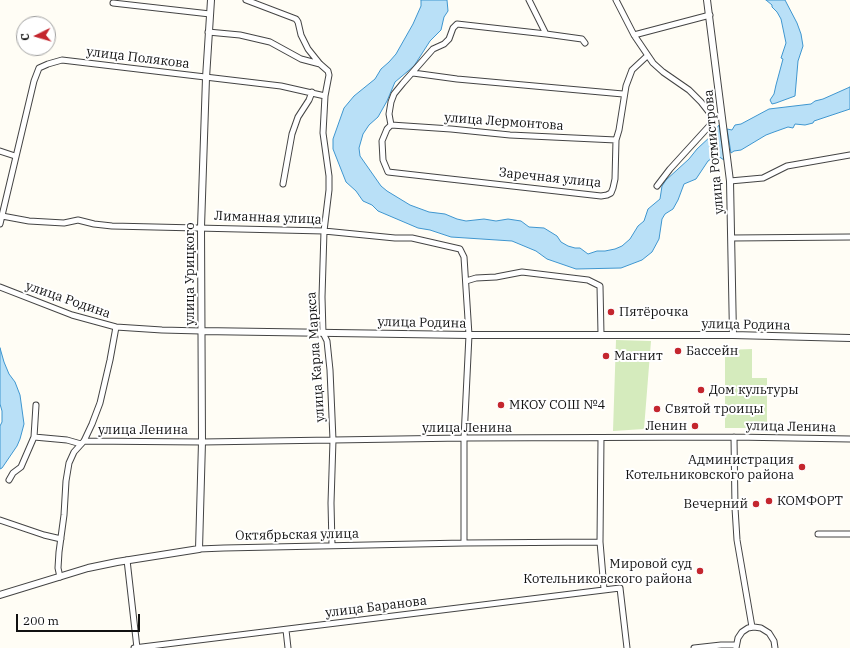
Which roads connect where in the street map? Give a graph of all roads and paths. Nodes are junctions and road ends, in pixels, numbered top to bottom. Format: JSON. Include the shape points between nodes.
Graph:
{"nodes":[{"id":1,"x":211,"y":0,"type":"edge"},
{"id":2,"x":246,"y":0,"type":"edge"},
{"id":3,"x":529,"y":0,"type":"edge"},
{"id":4,"x":616,"y":0,"type":"edge"},
{"id":5,"x":707,"y":0,"type":"edge"},
{"id":6,"x":113,"y":4,"type":"dead end"},
{"id":7,"x":210,"y":14,"type":"junction"},
{"id":8,"x":710,"y":15,"type":"junction"},
{"id":9,"x":208,"y":32,"type":"junction"},
{"id":10,"x":546,"y":34,"type":"junction"},
{"id":11,"x":634,"y":35,"type":"junction"},
{"id":12,"x":585,"y":43,"type":"dead end"},
{"id":13,"x":647,"y":56,"type":"junction"},
{"id":14,"x":320,"y":64,"type":"junction"},
{"id":15,"x":412,"y":73,"type":"junction"},
{"id":16,"x":206,"y":78,"type":"junction"},
{"id":17,"x":312,"y":92,"type":"junction"},
{"id":18,"x":624,"y":94,"type":"junction"},
{"id":19,"x":325,"y":96,"type":"junction"},
{"id":20,"x":391,"y":125,"type":"junction"},
{"id":21,"x":616,"y":140,"type":"junction"},
{"id":22,"x":0,"y":151,"type":"edge"},
{"id":23,"x":850,"y":155,"type":"edge"},
{"id":24,"x":15,"y":156,"type":"junction"},
{"id":25,"x":730,"y":181,"type":"junction"},
{"id":26,"x":283,"y":184,"type":"dead end"},
{"id":27,"x":657,"y":186,"type":"dead end"},
{"id":28,"x":2,"y":216,"type":"junction"},
{"id":29,"x":0,"y":224,"type":"edge"},
{"id":30,"x":201,"y":227,"type":"junction"},
{"id":31,"x":324,"y":231,"type":"junction"},
{"id":32,"x":850,"y":237,"type":"edge"},
{"id":33,"x":732,"y":238,"type":"junction"},
{"id":34,"x":466,"y":281,"type":"junction"},
{"id":35,"x":0,"y":288,"type":"edge"},
{"id":36,"x":116,"y":327,"type":"junction"},
{"id":37,"x":201,"y":331,"type":"junction"},
{"id":38,"x":323,"y":333,"type":"junction"},
{"id":39,"x":601,"y":334,"type":"junction"},
{"id":40,"x":470,"y":335,"type":"junction"},
{"id":41,"x":733,"y":335,"type":"junction"},
{"id":42,"x":850,"y":338,"type":"edge"},
{"id":43,"x":36,"y":406,"type":"dead end"},
{"id":44,"x":34,"y":437,"type":"junction"},
{"id":45,"x":734,"y":437,"type":"junction"},
{"id":46,"x":464,"y":438,"type":"junction"},
{"id":47,"x":601,"y":438,"type":"junction"},
{"id":48,"x":850,"y":439,"type":"edge"},
{"id":49,"x":333,"y":440,"type":"junction"},
{"id":50,"x":82,"y":442,"type":"junction"},
{"id":51,"x":202,"y":442,"type":"junction"},
{"id":52,"x":10,"y":480,"type":"dead end"},
{"id":53,"x":0,"y":520,"type":"edge"},
{"id":54,"x":818,"y":534,"type":"dead end"},
{"id":55,"x":850,"y":534,"type":"edge"},
{"id":56,"x":61,"y":539,"type":"junction"},
{"id":57,"x":600,"y":542,"type":"junction"},
{"id":58,"x":464,"y":543,"type":"junction"},
{"id":59,"x":332,"y":545,"type":"junction"},
{"id":60,"x":199,"y":549,"type":"junction"},
{"id":61,"x":127,"y":560,"type":"junction"},
{"id":62,"x":60,"y":577,"type":"junction"},
{"id":63,"x":604,"y":589,"type":"junction"},
{"id":64,"x":0,"y":595,"type":"edge"},
{"id":65,"x":752,"y":627,"type":"junction"},
{"id":66,"x":286,"y":630,"type":"junction"},
{"id":67,"x":736,"y":647,"type":"edge"},
{"id":68,"x":136,"y":648,"type":"edge"},
{"id":69,"x":288,"y":648,"type":"edge"},
{"id":70,"x":627,"y":648,"type":"edge"},
{"id":71,"x":694,"y":648,"type":"edge"},
{"id":72,"x":775,"y":648,"type":"edge"}],
"edges":[{"from":1,"to":7,"type":"street","name":"улица Урицкого"},
{"from":2,"to":14,"type":"street","via":[[296,19],[301,36]]},
{"from":3,"to":10,"type":"street"},
{"from":4,"to":11,"type":"street"},
{"from":5,"to":8,"type":"street","name":"улица Ротмистрова"},
{"from":6,"to":7,"type":"street"},
{"from":7,"to":9,"type":"street","name":"улица Урицкого"},
{"from":8,"to":11,"type":"street"},
{"from":8,"to":25,"type":"street","name":"улица Ротмистрова"},
{"from":9,"to":14,"type":"street","via":[[240,35],[270,42],[301,59]]},
{"from":9,"to":16,"type":"street","name":"улица Урицкого"},
{"from":10,"to":12,"type":"street","via":[[582,39]]},
{"from":10,"to":15,"type":"street","via":[[457,24],[449,39],[432,49]]},
{"from":11,"to":13,"type":"street"},
{"from":13,"to":18,"type":"street","name":"Заречная улица","via":[[632,70]]},
{"from":13,"to":27,"type":"street","via":[[658,68],[696,96],[710,112],[713,120]]},
{"from":14,"to":19,"type":"street","name":"улица Карла Маркса","via":[[329,75]]},
{"from":15,"to":18,"type":"street"},
{"from":15,"to":20,"type":"street","via":[[393,98],[389,108]]},
{"from":16,"to":17,"type":"street","name":"улица Полякова"},
{"from":16,"to":24,"type":"street","name":"улица Полякова","via":[[62,60],[48,64],[39,68],[37,72]]},
{"from":16,"to":30,"type":"street","name":"улица Урицкого"},
{"from":17,"to":19,"type":"street","name":"улица Полякова"},
{"from":17,"to":26,"type":"street","via":[[292,134]]},
{"from":18,"to":21,"type":"street","name":"Заречная улица"},
{"from":19,"to":31,"type":"street","name":"улица Карла Маркса","via":[[323,133],[330,190]]},
{"from":20,"to":21,"type":"street","name":"улица Лермонтова","via":[[510,135]]},
{"from":20,"to":21,"type":"street","name":"Заречная улица","via":[[384,136],[382,146],[383,160],[388,172],[593,195],[611,193],[615,179]]},
{"from":22,"to":24,"type":"street"},
{"from":23,"to":25,"type":"street","via":[[787,166],[762,178]]},
{"from":24,"to":28,"type":"street","name":"улица Полякова"},
{"from":25,"to":33,"type":"street","name":"улица Ротмистрова"},
{"from":28,"to":29,"type":"street","name":"улица Полякова"},
{"from":28,"to":30,"type":"street","name":"Лиманная улица","via":[[64,223],[78,220],[112,226]]},
{"from":30,"to":31,"type":"street","name":"Лиманная улица"},
{"from":30,"to":37,"type":"street","name":"улица Урицкого"},
{"from":31,"to":34,"type":"street","name":"Лиманная улица","via":[[412,238],[460,249],[464,257]]},
{"from":31,"to":38,"type":"street","name":"улица Карла Маркса"},
{"from":32,"to":33,"type":"street"},
{"from":33,"to":41,"type":"street","name":"улица Ротмистрова"},
{"from":34,"to":39,"type":"street","via":[[522,272],[594,282],[600,286]]},
{"from":34,"to":40,"type":"street"},
{"from":35,"to":36,"type":"street","name":"улица Родина","via":[[72,315]]},
{"from":36,"to":37,"type":"street","name":"улица Родина"},
{"from":36,"to":50,"type":"street","via":[[100,403]]},
{"from":37,"to":38,"type":"street","name":"улица Родина"},
{"from":37,"to":51,"type":"street","name":"улица Урицкого"},
{"from":38,"to":40,"type":"street","name":"улица Родина"},
{"from":38,"to":49,"type":"street","name":"улица Карла Маркса","via":[[327,341]]},
{"from":39,"to":40,"type":"street","name":"улица Родина"},
{"from":39,"to":41,"type":"street","name":"улица Родина"},
{"from":40,"to":46,"type":"street"},
{"from":41,"to":42,"type":"street","name":"улица Родина"},
{"from":43,"to":44,"type":"street"},
{"from":44,"to":50,"type":"street","name":"улица Ленина"},
{"from":44,"to":52,"type":"street","via":[[22,467]]},
{"from":45,"to":47,"type":"street","name":"улица Ленина"},
{"from":45,"to":48,"type":"street","name":"улица Ленина"},
{"from":45,"to":65,"type":"street","via":[[737,540]]},
{"from":46,"to":47,"type":"street","name":"улица Ленина"},
{"from":46,"to":49,"type":"street","name":"улица Ленина"},
{"from":46,"to":58,"type":"street"},
{"from":47,"to":57,"type":"street"},
{"from":49,"to":51,"type":"street","name":"улица Ленина"},
{"from":49,"to":59,"type":"street","name":"улица Карла Маркса"},
{"from":50,"to":51,"type":"street","name":"улица Ленина"},
{"from":50,"to":56,"type":"street","via":[[69,463]]},
{"from":51,"to":60,"type":"street","name":"улица Урицкого"},
{"from":53,"to":56,"type":"street","via":[[44,536]]},
{"from":54,"to":55,"type":"street"},
{"from":56,"to":62,"type":"street","via":[[58,568]]},
{"from":57,"to":58,"type":"street","name":"Октябрьская улица"},
{"from":57,"to":63,"type":"street"},
{"from":58,"to":59,"type":"street","name":"Октябрьская улица"},
{"from":59,"to":60,"type":"street","name":"Октябрьская улица"},
{"from":60,"to":61,"type":"street","name":"Октябрьская улица"},
{"from":61,"to":62,"type":"street","name":"Октябрьская улица"},
{"from":61,"to":68,"type":"street"},
{"from":62,"to":64,"type":"street","name":"Октябрьская улица"},
{"from":63,"to":66,"type":"street","name":"улица Баранова"},
{"from":63,"to":70,"type":"street","name":"улица Баранова","via":[[620,588]]},
{"from":65,"to":67,"type":"street","via":[[742,632]]},
{"from":65,"to":72,"type":"street","via":[[761,628],[769,633]]},
{"from":66,"to":68,"type":"street","name":"улица Баранова"},
{"from":66,"to":69,"type":"street"},
{"from":67,"to":71,"type":"street","via":[[721,645]]}]}
